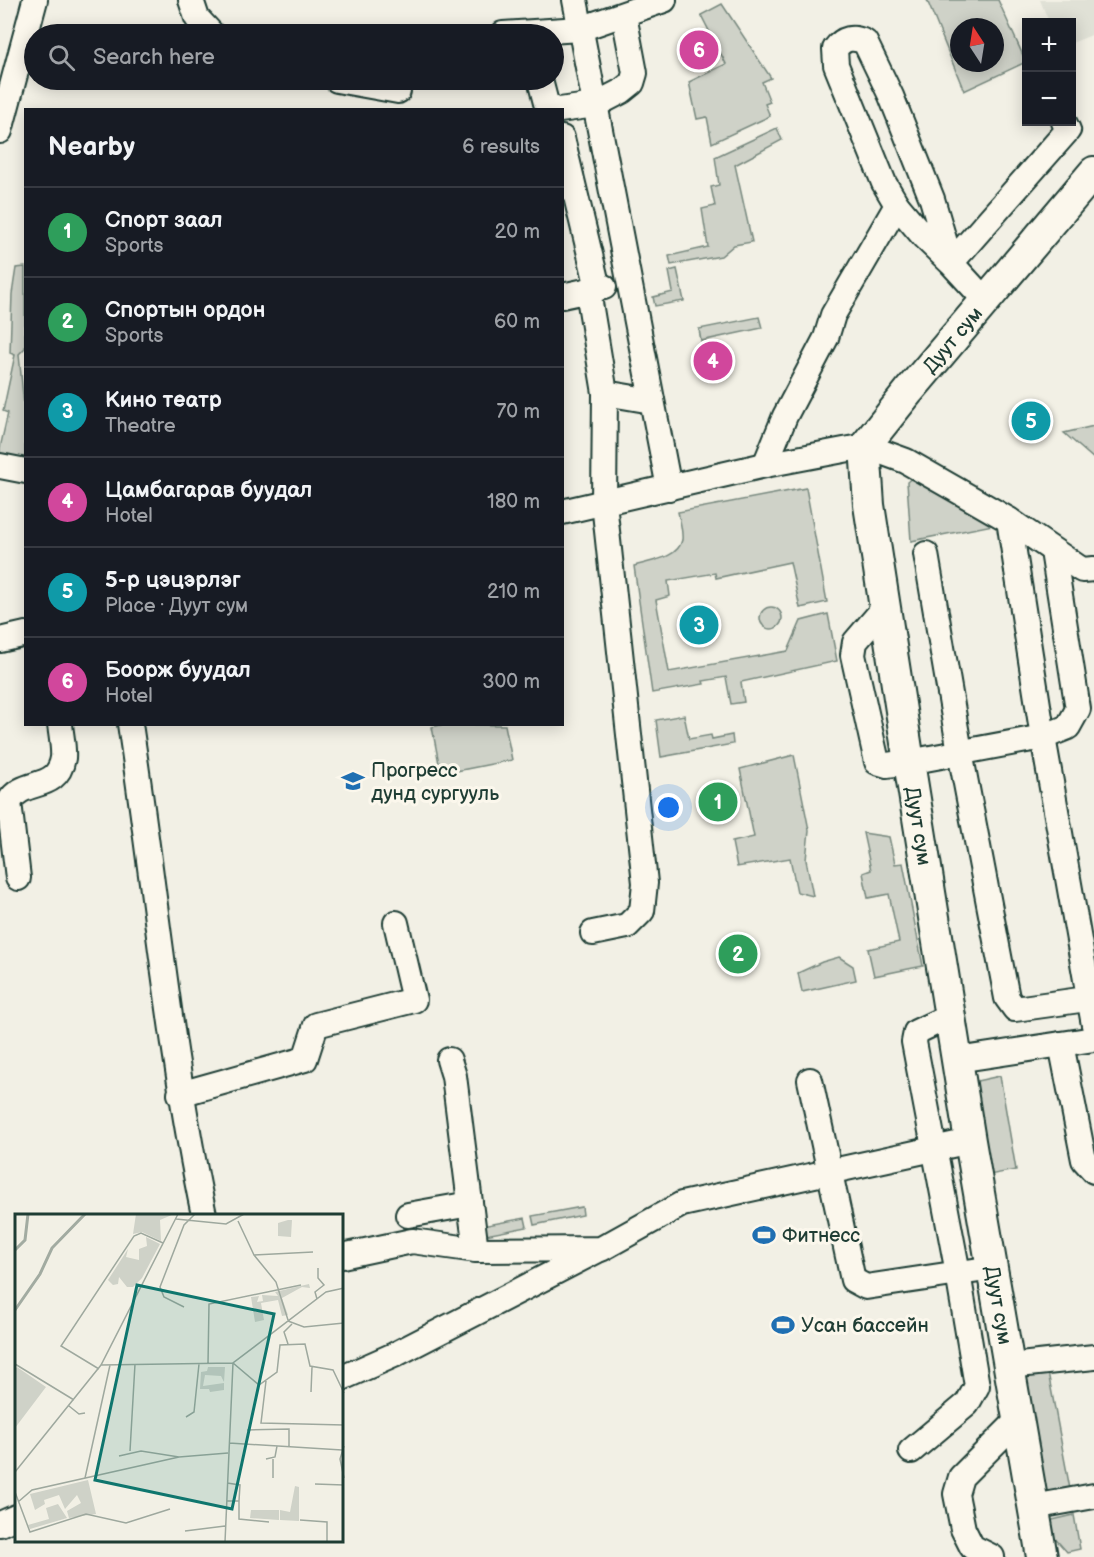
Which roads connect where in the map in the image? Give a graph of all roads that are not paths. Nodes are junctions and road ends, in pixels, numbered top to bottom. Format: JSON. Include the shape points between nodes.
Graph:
{"nodes":[{"id":1,"x":35,"y":0,"type":"edge"},
{"id":2,"x":191,"y":0,"type":"edge"},
{"id":3,"x":575,"y":0,"type":"edge"},
{"id":4,"x":664,"y":0,"type":"edge"},
{"id":5,"x":624,"y":15,"type":"junction"},
{"id":6,"x":29,"y":24,"type":"edge"},
{"id":7,"x":203,"y":24,"type":"edge"},
{"id":8,"x":580,"y":29,"type":"junction"},
{"id":9,"x":564,"y":30,"type":"edge"},
{"id":10,"x":24,"y":41,"type":"edge"},
{"id":11,"x":543,"y":90,"type":"edge"},
{"id":12,"x":595,"y":105,"type":"junction"},
{"id":13,"x":552,"y":108,"type":"edge"},
{"id":14,"x":564,"y":109,"type":"edge"},
{"id":15,"x":1066,"y":126,"type":"edge"},
{"id":16,"x":0,"y":131,"type":"edge"},
{"id":17,"x":564,"y":148,"type":"edge"},
{"id":18,"x":1094,"y":172,"type":"edge"},
{"id":19,"x":897,"y":205,"type":"junction"},
{"id":20,"x":951,"y":263,"type":"junction"},
{"id":21,"x":629,"y":282,"type":"junction"},
{"id":22,"x":593,"y":290,"type":"junction"},
{"id":23,"x":564,"y":296,"type":"edge"},
{"id":24,"x":985,"y":300,"type":"junction"},
{"id":25,"x":605,"y":393,"type":"junction"},
{"id":26,"x":652,"y":401,"type":"junction"},
{"id":27,"x":865,"y":446,"type":"junction"},
{"id":28,"x":765,"y":465,"type":"junction"},
{"id":29,"x":0,"y":466,"type":"edge"},
{"id":30,"x":24,"y":471,"type":"edge"},
{"id":31,"x":669,"y":488,"type":"junction"},
{"id":32,"x":604,"y":503,"type":"junction"},
{"id":33,"x":564,"y":512,"type":"edge"},
{"id":34,"x":1009,"y":520,"type":"junction"},
{"id":35,"x":1053,"y":551,"type":"junction"},
{"id":36,"x":926,"y":554,"type":"dead end"},
{"id":37,"x":1094,"y":569,"type":"edge"},
{"id":38,"x":24,"y":634,"type":"edge"},
{"id":39,"x":0,"y":640,"type":"edge"},
{"id":40,"x":60,"y":726,"type":"edge"},
{"id":41,"x":130,"y":726,"type":"edge"},
{"id":42,"x":1043,"y":737,"type":"junction"},
{"id":43,"x":960,"y":752,"type":"junction"},
{"id":44,"x":909,"y":762,"type":"junction"},
{"id":45,"x":18,"y":878,"type":"dead end"},
{"id":46,"x":396,"y":923,"type":"dead end"},
{"id":47,"x":1086,"y":926,"type":"edge"},
{"id":48,"x":593,"y":933,"type":"dead end"},
{"id":49,"x":1092,"y":998,"type":"edge"},
{"id":50,"x":950,"y":1016,"type":"junction"},
{"id":51,"x":1094,"y":1026,"type":"edge"},
{"id":52,"x":1094,"y":1039,"type":"edge"},
{"id":53,"x":1061,"y":1044,"type":"junction"},
{"id":54,"x":449,"y":1060,"type":"dead end"},
{"id":55,"x":957,"y":1060,"type":"junction"},
{"id":56,"x":810,"y":1080,"type":"dead end"},
{"id":57,"x":180,"y":1094,"type":"junction"},
{"id":58,"x":970,"y":1141,"type":"junction"},
{"id":59,"x":934,"y":1149,"type":"junction"},
{"id":60,"x":1094,"y":1170,"type":"edge"},
{"id":61,"x":830,"y":1172,"type":"junction"},
{"id":62,"x":470,"y":1204,"type":"junction"},
{"id":63,"x":204,"y":1214,"type":"edge"},
{"id":64,"x":408,"y":1215,"type":"dead end"},
{"id":65,"x":601,"y":1249,"type":"junction"},
{"id":66,"x":476,"y":1250,"type":"junction"},
{"id":67,"x":344,"y":1256,"type":"edge"},
{"id":68,"x":993,"y":1268,"type":"junction"},
{"id":69,"x":958,"y":1273,"type":"junction"},
{"id":70,"x":1094,"y":1357,"type":"edge"},
{"id":71,"x":1009,"y":1366,"type":"junction"},
{"id":72,"x":344,"y":1377,"type":"edge"},
{"id":73,"x":1018,"y":1420,"type":"junction"},
{"id":74,"x":911,"y":1451,"type":"dead end"},
{"id":75,"x":1094,"y":1496,"type":"edge"},
{"id":76,"x":1033,"y":1507,"type":"junction"},
{"id":77,"x":15,"y":1517,"type":"edge"},
{"id":78,"x":0,"y":1524,"type":"edge"},
{"id":79,"x":992,"y":1557,"type":"edge"},
{"id":80,"x":1042,"y":1557,"type":"edge"}],
"edges":[{"from":1,"to":6,"type":"street"},
{"from":2,"to":7,"type":"street"},
{"from":3,"to":8,"type":"street"},
{"from":4,"to":5,"type":"street"},
{"from":5,"to":8,"type":"street"},
{"from":5,"to":12,"type":"street","via":[[635,73],[632,83]]},
{"from":8,"to":9,"type":"street"},
{"from":8,"to":12,"type":"street"},
{"from":10,"to":16,"type":"street"},
{"from":11,"to":13,"type":"street","via":[[546,103]]},
{"from":12,"to":14,"type":"street"},
{"from":12,"to":21,"type":"street"},
{"from":15,"to":20,"type":"street","via":[[1068,130]]},
{"from":17,"to":22,"type":"street"},
{"from":18,"to":24,"type":"main road","name":"Дуут сум"},
{"from":19,"to":20,"type":"street"},
{"from":19,"to":20,"type":"street","via":[[884,183],[836,65],[835,49],[848,38],[865,42],[891,96],[932,199]]},
{"from":19,"to":28,"type":"street","via":[[833,315],[826,338],[785,416]]},
{"from":20,"to":24,"type":"street"},
{"from":21,"to":22,"type":"street"},
{"from":21,"to":26,"type":"street"},
{"from":22,"to":23,"type":"street"},
{"from":22,"to":25,"type":"street"},
{"from":24,"to":27,"type":"main road","name":"Дуут сум"},
{"from":25,"to":26,"type":"street"},
{"from":25,"to":32,"type":"street"},
{"from":26,"to":31,"type":"street"},
{"from":27,"to":28,"type":"street"},
{"from":27,"to":34,"type":"street","via":[[906,460]]},
{"from":27,"to":44,"type":"main road","name":"Дуут сум","via":[[869,505]]},
{"from":28,"to":31,"type":"street"},
{"from":29,"to":30,"type":"street"},
{"from":31,"to":32,"type":"street"},
{"from":32,"to":33,"type":"street"},
{"from":32,"to":48,"type":"street","via":[[645,883],[642,911],[627,926]]},
{"from":34,"to":35,"type":"street"},
{"from":34,"to":42,"type":"street"},
{"from":35,"to":37,"type":"street","via":[[1082,570]]},
{"from":35,"to":42,"type":"street","via":[[1078,709],[1068,727]]},
{"from":36,"to":43,"type":"street"},
{"from":38,"to":39,"type":"street"},
{"from":40,"to":45,"type":"street","via":[[63,757],[58,771],[47,782],[14,793],[9,802]]},
{"from":41,"to":57,"type":"street"},
{"from":42,"to":43,"type":"street"},
{"from":42,"to":47,"type":"street"},
{"from":43,"to":44,"type":"street"},
{"from":43,"to":49,"type":"street","via":[[1007,998],[1015,1008]]},
{"from":44,"to":50,"type":"main road","name":"Дуут сум"},
{"from":46,"to":57,"type":"street","via":[[414,1000],[316,1025],[306,1059]]},
{"from":47,"to":49,"type":"street"},
{"from":49,"to":51,"type":"street"},
{"from":50,"to":55,"type":"main road","name":"Дуут сум"},
{"from":50,"to":59,"type":"street","via":[[916,1032],[914,1042]]},
{"from":52,"to":53,"type":"street"},
{"from":53,"to":55,"type":"street"},
{"from":53,"to":60,"type":"street","via":[[1084,1160]]},
{"from":54,"to":62,"type":"street"},
{"from":55,"to":58,"type":"main road","name":"Дуут сум"},
{"from":56,"to":61,"type":"street"},
{"from":57,"to":63,"type":"street"},
{"from":58,"to":59,"type":"street"},
{"from":58,"to":68,"type":"main road","name":"Дуут сум"},
{"from":59,"to":61,"type":"street"},
{"from":59,"to":69,"type":"street"},
{"from":61,"to":65,"type":"street","via":[[682,1204]]},
{"from":61,"to":69,"type":"street","via":[[853,1280],[866,1287]]},
{"from":62,"to":64,"type":"street"},
{"from":62,"to":66,"type":"street"},
{"from":65,"to":66,"type":"street"},
{"from":65,"to":72,"type":"street"},
{"from":66,"to":67,"type":"street","via":[[412,1241]]},
{"from":68,"to":69,"type":"street"},
{"from":68,"to":71,"type":"main road","name":"Дуут сум"},
{"from":69,"to":74,"type":"street","via":[[977,1386],[967,1404]]},
{"from":70,"to":71,"type":"street"},
{"from":71,"to":73,"type":"main road","name":"Дуут сум"},
{"from":73,"to":76,"type":"main road","name":"Дуут сум"},
{"from":73,"to":79,"type":"street","via":[[961,1477],[956,1494],[963,1529],[972,1547]]},
{"from":75,"to":76,"type":"street"},
{"from":76,"to":80,"type":"main road","name":"Дуут сум"},
{"from":77,"to":78,"type":"street"}]}
